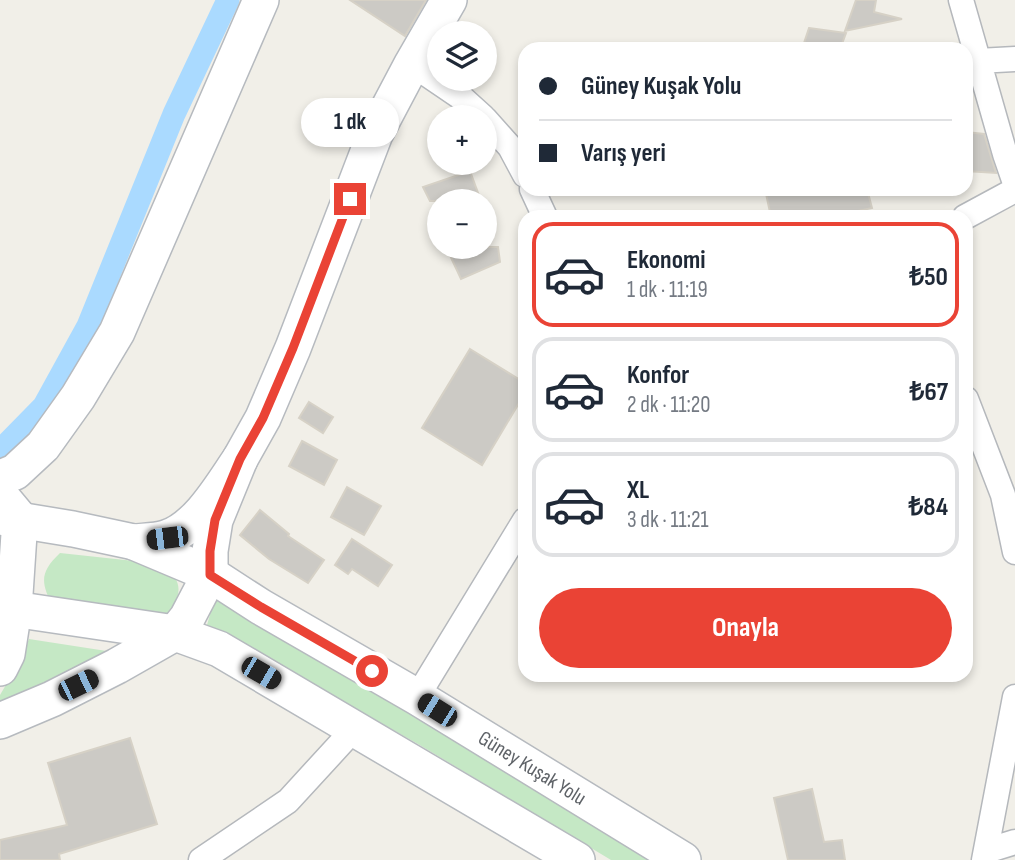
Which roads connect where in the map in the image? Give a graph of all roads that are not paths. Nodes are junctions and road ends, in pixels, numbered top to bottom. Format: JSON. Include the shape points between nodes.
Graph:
{"nodes":[{"id":1,"x":261,"y":0,"type":"edge"},
{"id":2,"x":449,"y":0,"type":"edge"},
{"id":3,"x":961,"y":0,"type":"edge"},
{"id":4,"x":973,"y":42,"type":"edge"},
{"id":5,"x":973,"y":43,"type":"edge"},
{"id":6,"x":1015,"y":59,"type":"edge"},
{"id":7,"x":978,"y":61,"type":"junction"},
{"id":8,"x":412,"y":64,"type":"junction"},
{"id":9,"x":470,"y":105,"type":"edge"},
{"id":10,"x":497,"y":132,"type":"edge"},
{"id":11,"x":518,"y":162,"type":"edge"},
{"id":12,"x":1015,"y":183,"type":"edge"},
{"id":13,"x":1015,"y":190,"type":"edge"},
{"id":14,"x":973,"y":213,"type":"edge"},
{"id":15,"x":973,"y":417,"type":"edge"},
{"id":16,"x":240,"y":459,"type":"junction"},
{"id":17,"x":0,"y":478,"type":"edge"},
{"id":18,"x":7,"y":510,"type":"edge"},
{"id":19,"x":518,"y":531,"type":"edge"},
{"id":20,"x":134,"y":542,"type":"junction"},
{"id":21,"x":1015,"y":552,"type":"edge"},
{"id":22,"x":210,"y":575,"type":"junction"},
{"id":23,"x":7,"y":608,"type":"edge"},
{"id":24,"x":175,"y":633,"type":"junction"},
{"id":25,"x":0,"y":668,"type":"edge"},
{"id":26,"x":417,"y":697,"type":"junction"},
{"id":27,"x":1015,"y":698,"type":"edge"},
{"id":28,"x":0,"y":721,"type":"edge"},
{"id":29,"x":354,"y":729,"type":"junction"},
{"id":30,"x":1015,"y":842,"type":"edge"},
{"id":31,"x":985,"y":855,"type":"edge"},
{"id":32,"x":201,"y":860,"type":"edge"},
{"id":33,"x":577,"y":860,"type":"edge"},
{"id":34,"x":683,"y":860,"type":"edge"}],
"edges":[{"from":1,"to":17,"type":"main road","via":[[117,332],[43,446],[15,472]]},
{"from":2,"to":8,"type":"main road"},
{"from":3,"to":4,"type":"street"},
{"from":5,"to":7,"type":"street"},
{"from":6,"to":7,"type":"street"},
{"from":7,"to":12,"type":"street"},
{"from":8,"to":9,"type":"street"},
{"from":8,"to":16,"type":"main road","via":[[375,134],[293,348]]},
{"from":10,"to":11,"type":"street"},
{"from":13,"to":14,"type":"street"},
{"from":15,"to":21,"type":"street","via":[[1003,495]]},
{"from":16,"to":20,"type":"main road","via":[[188,526],[167,538]]},
{"from":16,"to":22,"type":"main road","via":[[215,520]]},
{"from":18,"to":20,"type":"main road","name":"Güney Kuşak Yolu"},
{"from":18,"to":23,"type":"main road"},
{"from":19,"to":26,"type":"street"},
{"from":20,"to":22,"type":"main road","name":"Güney Kuşak Yolu"},
{"from":22,"to":24,"type":"main road"},
{"from":22,"to":26,"type":"main road","name":"Güney Kuşak Yolu"},
{"from":23,"to":24,"type":"main road"},
{"from":23,"to":25,"type":"main road","via":[[7,654]]},
{"from":24,"to":28,"type":"main road","via":[[52,699]]},
{"from":24,"to":29,"type":"main road","via":[[219,649]]},
{"from":26,"to":34,"type":"main road","name":"Güney Kuşak Yolu"},
{"from":27,"to":31,"type":"street"},
{"from":29,"to":32,"type":"street","via":[[288,801]]},
{"from":29,"to":33,"type":"main road"},
{"from":30,"to":31,"type":"street"}]}
